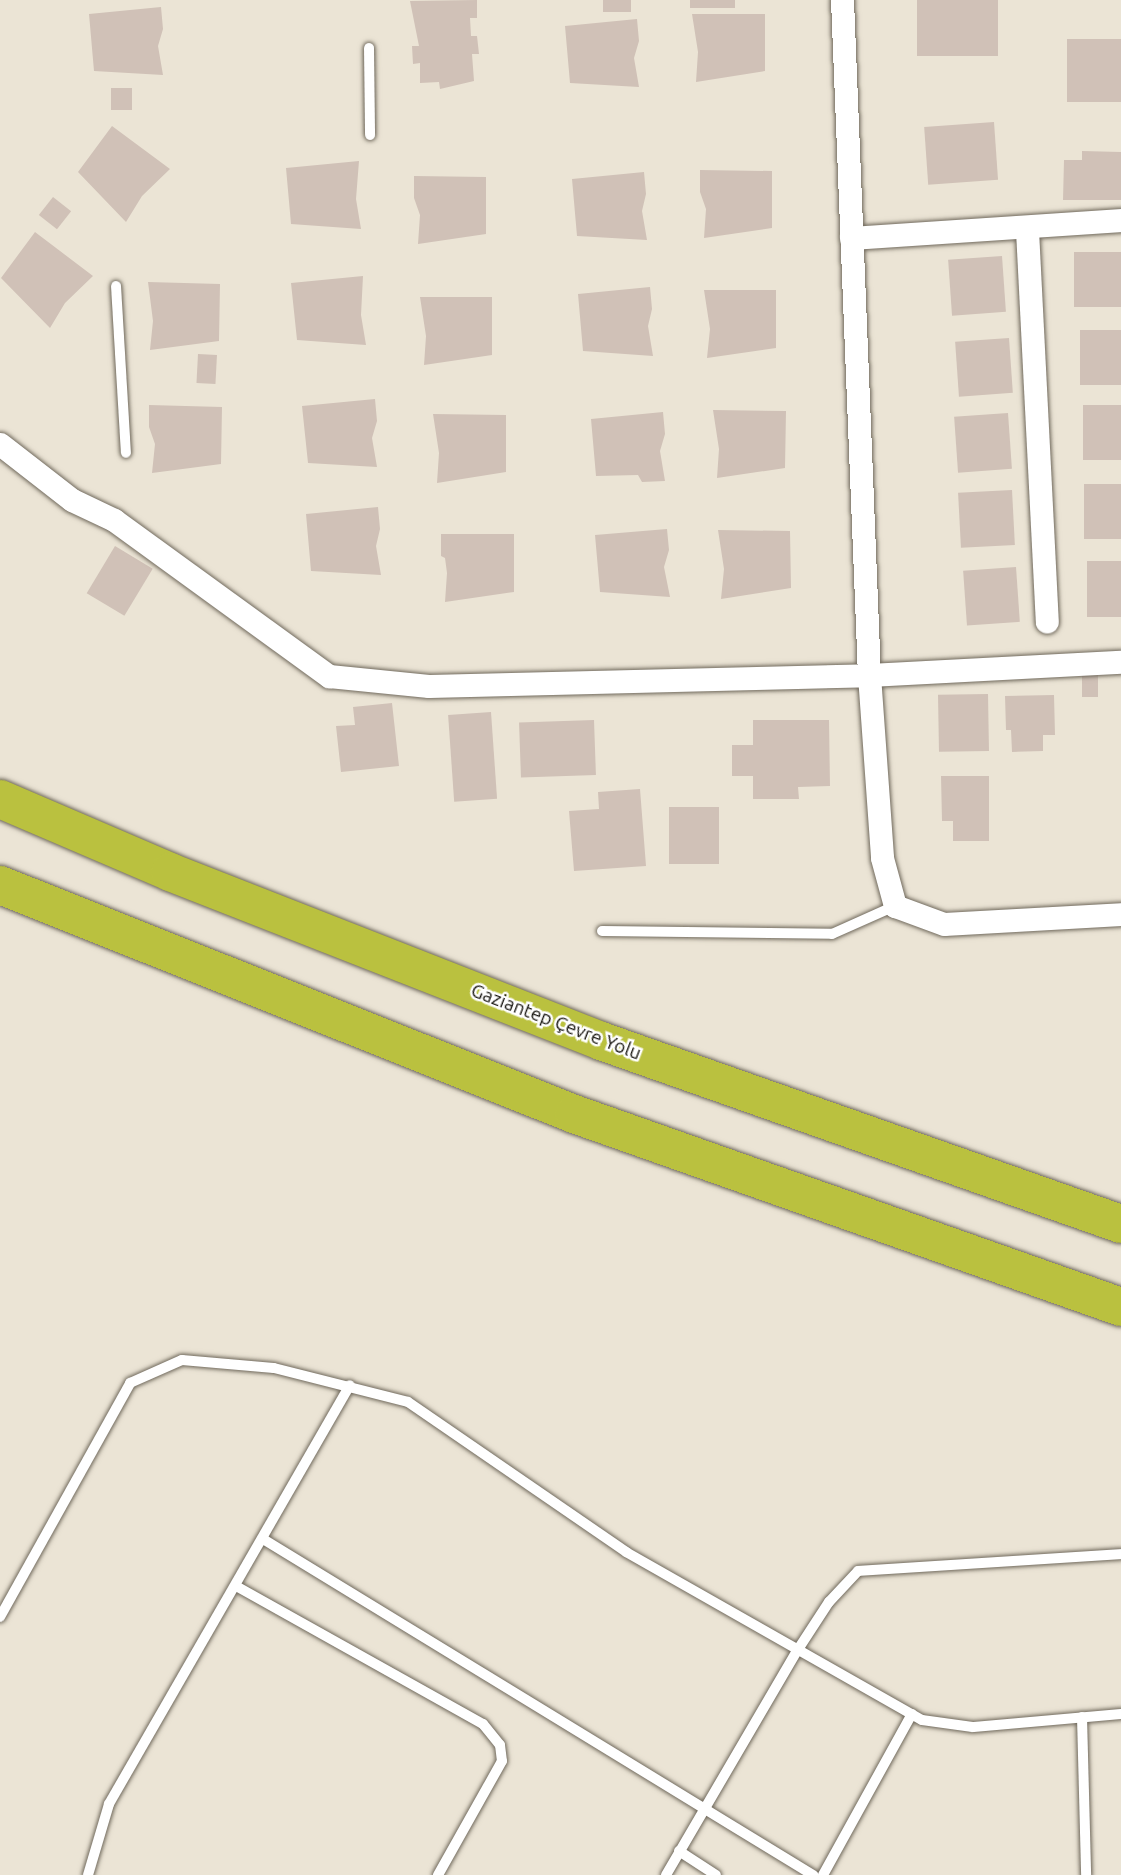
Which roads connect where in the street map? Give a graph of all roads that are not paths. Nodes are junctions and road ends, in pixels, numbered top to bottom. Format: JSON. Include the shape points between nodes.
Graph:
{"nodes":[{"id":1,"x":842,"y":0,"type":"edge"},
{"id":2,"x":369,"y":48,"type":"dead end"},
{"id":3,"x":370,"y":135,"type":"dead end"},
{"id":4,"x":1121,"y":220,"type":"edge"},
{"id":5,"x":1027,"y":230,"type":"junction"},
{"id":6,"x":851,"y":239,"type":"junction"},
{"id":7,"x":116,"y":286,"type":"dead end"},
{"id":8,"x":0,"y":444,"type":"edge"},
{"id":9,"x":126,"y":453,"type":"dead end"},
{"id":10,"x":1047,"y":621,"type":"dead end"},
{"id":11,"x":1121,"y":662,"type":"edge"},
{"id":12,"x":869,"y":675,"type":"junction"},
{"id":13,"x":0,"y":799,"type":"edge"},
{"id":14,"x":0,"y":885,"type":"edge"},
{"id":15,"x":895,"y":906,"type":"junction"},
{"id":16,"x":1121,"y":914,"type":"edge"},
{"id":17,"x":602,"y":931,"type":"dead end"},
{"id":18,"x":1121,"y":1224,"type":"edge"},
{"id":19,"x":1121,"y":1307,"type":"edge"},
{"id":20,"x":351,"y":1385,"type":"junction"},
{"id":21,"x":263,"y":1539,"type":"junction"},
{"id":22,"x":1121,"y":1554,"type":"edge"},
{"id":23,"x":236,"y":1586,"type":"junction"},
{"id":24,"x":0,"y":1618,"type":"edge"},
{"id":25,"x":797,"y":1651,"type":"junction"},
{"id":26,"x":912,"y":1714,"type":"junction"},
{"id":27,"x":1121,"y":1714,"type":"edge"},
{"id":28,"x":1082,"y":1717,"type":"junction"},
{"id":29,"x":705,"y":1807,"type":"junction"},
{"id":30,"x":679,"y":1851,"type":"junction"},
{"id":31,"x":88,"y":1875,"type":"edge"},
{"id":32,"x":438,"y":1875,"type":"edge"},
{"id":33,"x":666,"y":1875,"type":"edge"},
{"id":34,"x":716,"y":1875,"type":"edge"},
{"id":35,"x":813,"y":1875,"type":"edge"},
{"id":36,"x":823,"y":1875,"type":"edge"},
{"id":37,"x":1086,"y":1875,"type":"edge"}],
"edges":[{"from":1,"to":6,"type":"street"},
{"from":2,"to":3,"type":"lane"},
{"from":4,"to":5,"type":"street"},
{"from":5,"to":6,"type":"street"},
{"from":5,"to":10,"type":"street"},
{"from":6,"to":12,"type":"street"},
{"from":7,"to":9,"type":"lane"},
{"from":8,"to":12,"type":"street","via":[[72,499],[114,520],[329,676],[429,686]]},
{"from":11,"to":12,"type":"street"},
{"from":12,"to":15,"type":"street","via":[[882,858]]},
{"from":13,"to":18,"type":"highway","name":"Gaziantep Çevre Yolu","via":[[170,872],[601,1041]]},
{"from":14,"to":19,"type":"highway","via":[[574,1114]]},
{"from":15,"to":16,"type":"street","via":[[944,924]]},
{"from":15,"to":17,"type":"lane","via":[[832,933]]},
{"from":20,"to":21,"type":"lane"},
{"from":20,"to":24,"type":"lane","via":[[274,1368],[182,1360],[130,1383]]},
{"from":20,"to":25,"type":"lane","via":[[408,1402],[626,1552]]},
{"from":21,"to":23,"type":"lane"},
{"from":21,"to":29,"type":"lane"},
{"from":22,"to":25,"type":"lane","via":[[858,1571],[829,1602]]},
{"from":23,"to":31,"type":"lane","via":[[109,1804]]},
{"from":23,"to":32,"type":"lane","via":[[483,1724],[500,1745],[502,1761]]},
{"from":25,"to":26,"type":"lane"},
{"from":25,"to":29,"type":"lane"},
{"from":26,"to":28,"type":"lane","via":[[922,1720],[973,1727]]},
{"from":26,"to":36,"type":"lane"},
{"from":27,"to":28,"type":"lane"},
{"from":28,"to":37,"type":"lane"},
{"from":29,"to":30,"type":"lane"},
{"from":29,"to":35,"type":"lane"},
{"from":30,"to":33,"type":"lane"},
{"from":30,"to":34,"type":"lane"}]}
